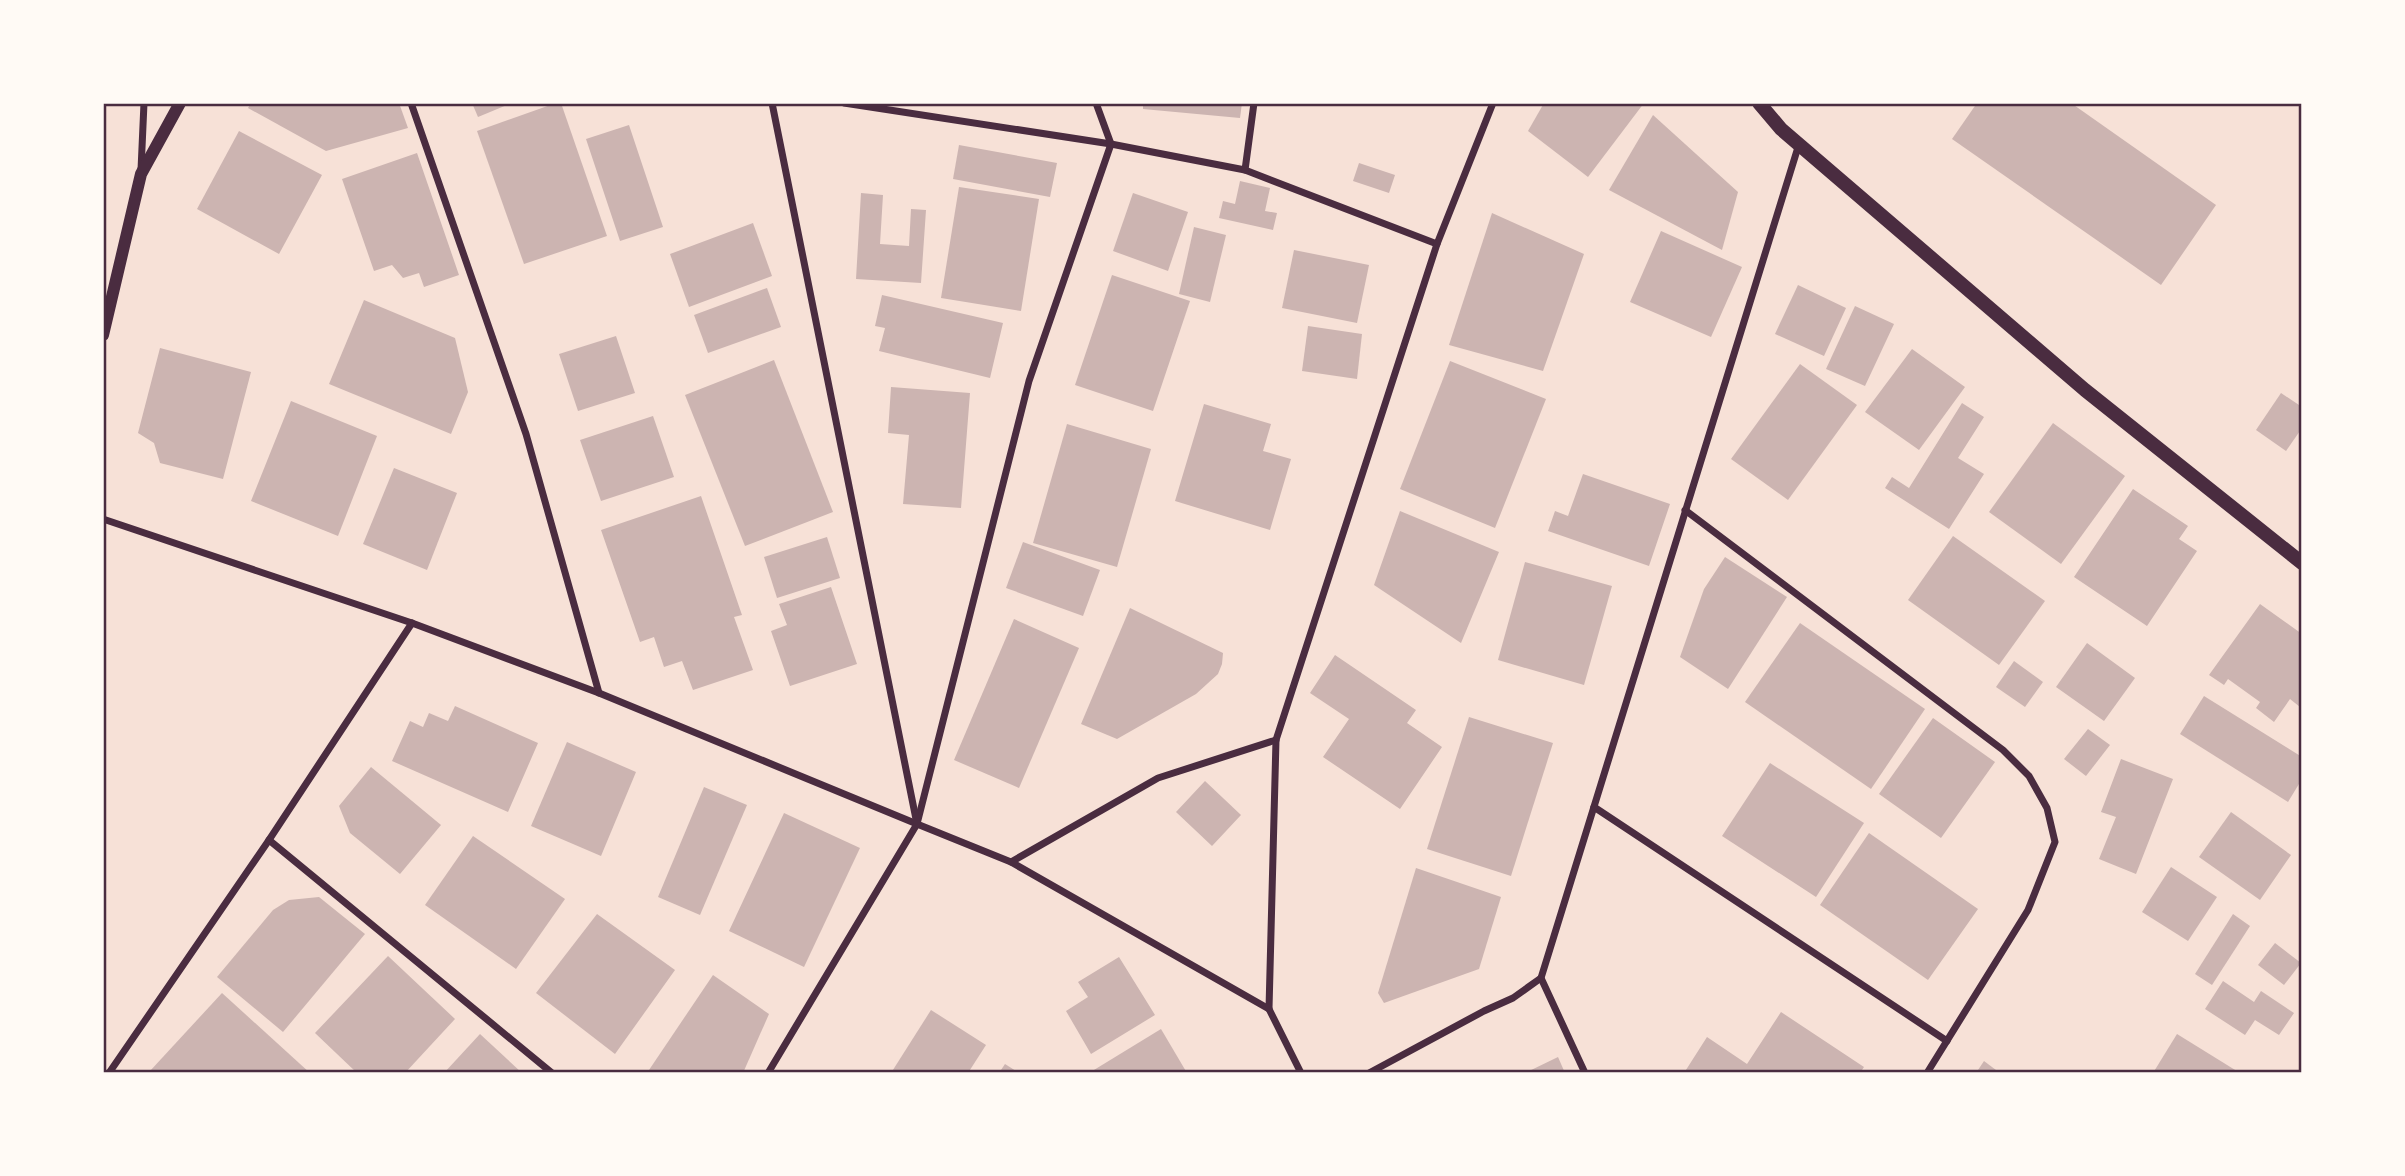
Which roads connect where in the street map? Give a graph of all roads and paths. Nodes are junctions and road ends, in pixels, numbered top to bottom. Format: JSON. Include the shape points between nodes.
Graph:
{"nodes":[{"id":1,"x":144,"y":103,"type":"edge"},
{"id":2,"x":180,"y":103,"type":"edge"},
{"id":3,"x":411,"y":103,"type":"edge"},
{"id":4,"x":772,"y":103,"type":"edge"},
{"id":5,"x":844,"y":103,"type":"edge"},
{"id":6,"x":1096,"y":103,"type":"edge"},
{"id":7,"x":1254,"y":103,"type":"edge"},
{"id":8,"x":1493,"y":103,"type":"edge"},
{"id":9,"x":1759,"y":103,"type":"edge"},
{"id":10,"x":1111,"y":144,"type":"junction"},
{"id":11,"x":1799,"y":144,"type":"junction"},
{"id":12,"x":1245,"y":170,"type":"junction"},
{"id":13,"x":141,"y":174,"type":"junction"},
{"id":14,"x":1437,"y":244,"type":"junction"},
{"id":15,"x":103,"y":335,"type":"edge"},
{"id":16,"x":1685,"y":510,"type":"junction"},
{"id":17,"x":103,"y":519,"type":"edge"},
{"id":18,"x":2302,"y":563,"type":"edge"},
{"id":19,"x":412,"y":623,"type":"junction"},
{"id":20,"x":599,"y":693,"type":"junction"},
{"id":21,"x":1276,"y":740,"type":"junction"},
{"id":22,"x":1594,"y":807,"type":"junction"},
{"id":23,"x":916,"y":824,"type":"junction"},
{"id":24,"x":269,"y":840,"type":"junction"},
{"id":25,"x":1012,"y":862,"type":"junction"},
{"id":26,"x":1541,"y":978,"type":"junction"},
{"id":27,"x":1269,"y":1009,"type":"junction"},
{"id":28,"x":1947,"y":1041,"type":"junction"},
{"id":29,"x":109,"y":1073,"type":"edge"},
{"id":30,"x":552,"y":1073,"type":"edge"},
{"id":31,"x":768,"y":1073,"type":"edge"},
{"id":32,"x":1301,"y":1073,"type":"edge"},
{"id":33,"x":1369,"y":1073,"type":"edge"},
{"id":34,"x":1585,"y":1073,"type":"edge"},
{"id":35,"x":1927,"y":1073,"type":"edge"}],
"edges":[{"from":1,"to":13,"type":"street"},
{"from":2,"to":13,"type":"street"},
{"from":3,"to":20,"type":"street","via":[[526,435]]},
{"from":4,"to":23,"type":"street"},
{"from":5,"to":10,"type":"street"},
{"from":6,"to":10,"type":"street"},
{"from":7,"to":12,"type":"street"},
{"from":8,"to":14,"type":"street"},
{"from":9,"to":11,"type":"main road"},
{"from":10,"to":12,"type":"street"},
{"from":10,"to":23,"type":"street","via":[[1029,381]]},
{"from":11,"to":16,"type":"street"},
{"from":11,"to":18,"type":"main road","via":[[2085,390]]},
{"from":12,"to":14,"type":"street"},
{"from":13,"to":15,"type":"street"},
{"from":14,"to":21,"type":"street"},
{"from":16,"to":22,"type":"street"},
{"from":16,"to":28,"type":"street","via":[[2003,750],[2029,776],[2046,808],[2055,842],[2028,910]]},
{"from":17,"to":19,"type":"street"},
{"from":19,"to":20,"type":"street"},
{"from":19,"to":24,"type":"street"},
{"from":20,"to":23,"type":"street"},
{"from":21,"to":25,"type":"street","via":[[1158,778]]},
{"from":21,"to":27,"type":"street"},
{"from":22,"to":26,"type":"street"},
{"from":22,"to":28,"type":"street"},
{"from":23,"to":25,"type":"street"},
{"from":23,"to":31,"type":"street"},
{"from":24,"to":29,"type":"street"},
{"from":24,"to":30,"type":"street"},
{"from":25,"to":27,"type":"street"},
{"from":26,"to":33,"type":"street","via":[[1513,998]]},
{"from":26,"to":34,"type":"street"},
{"from":27,"to":32,"type":"street"},
{"from":28,"to":35,"type":"street"}]}
